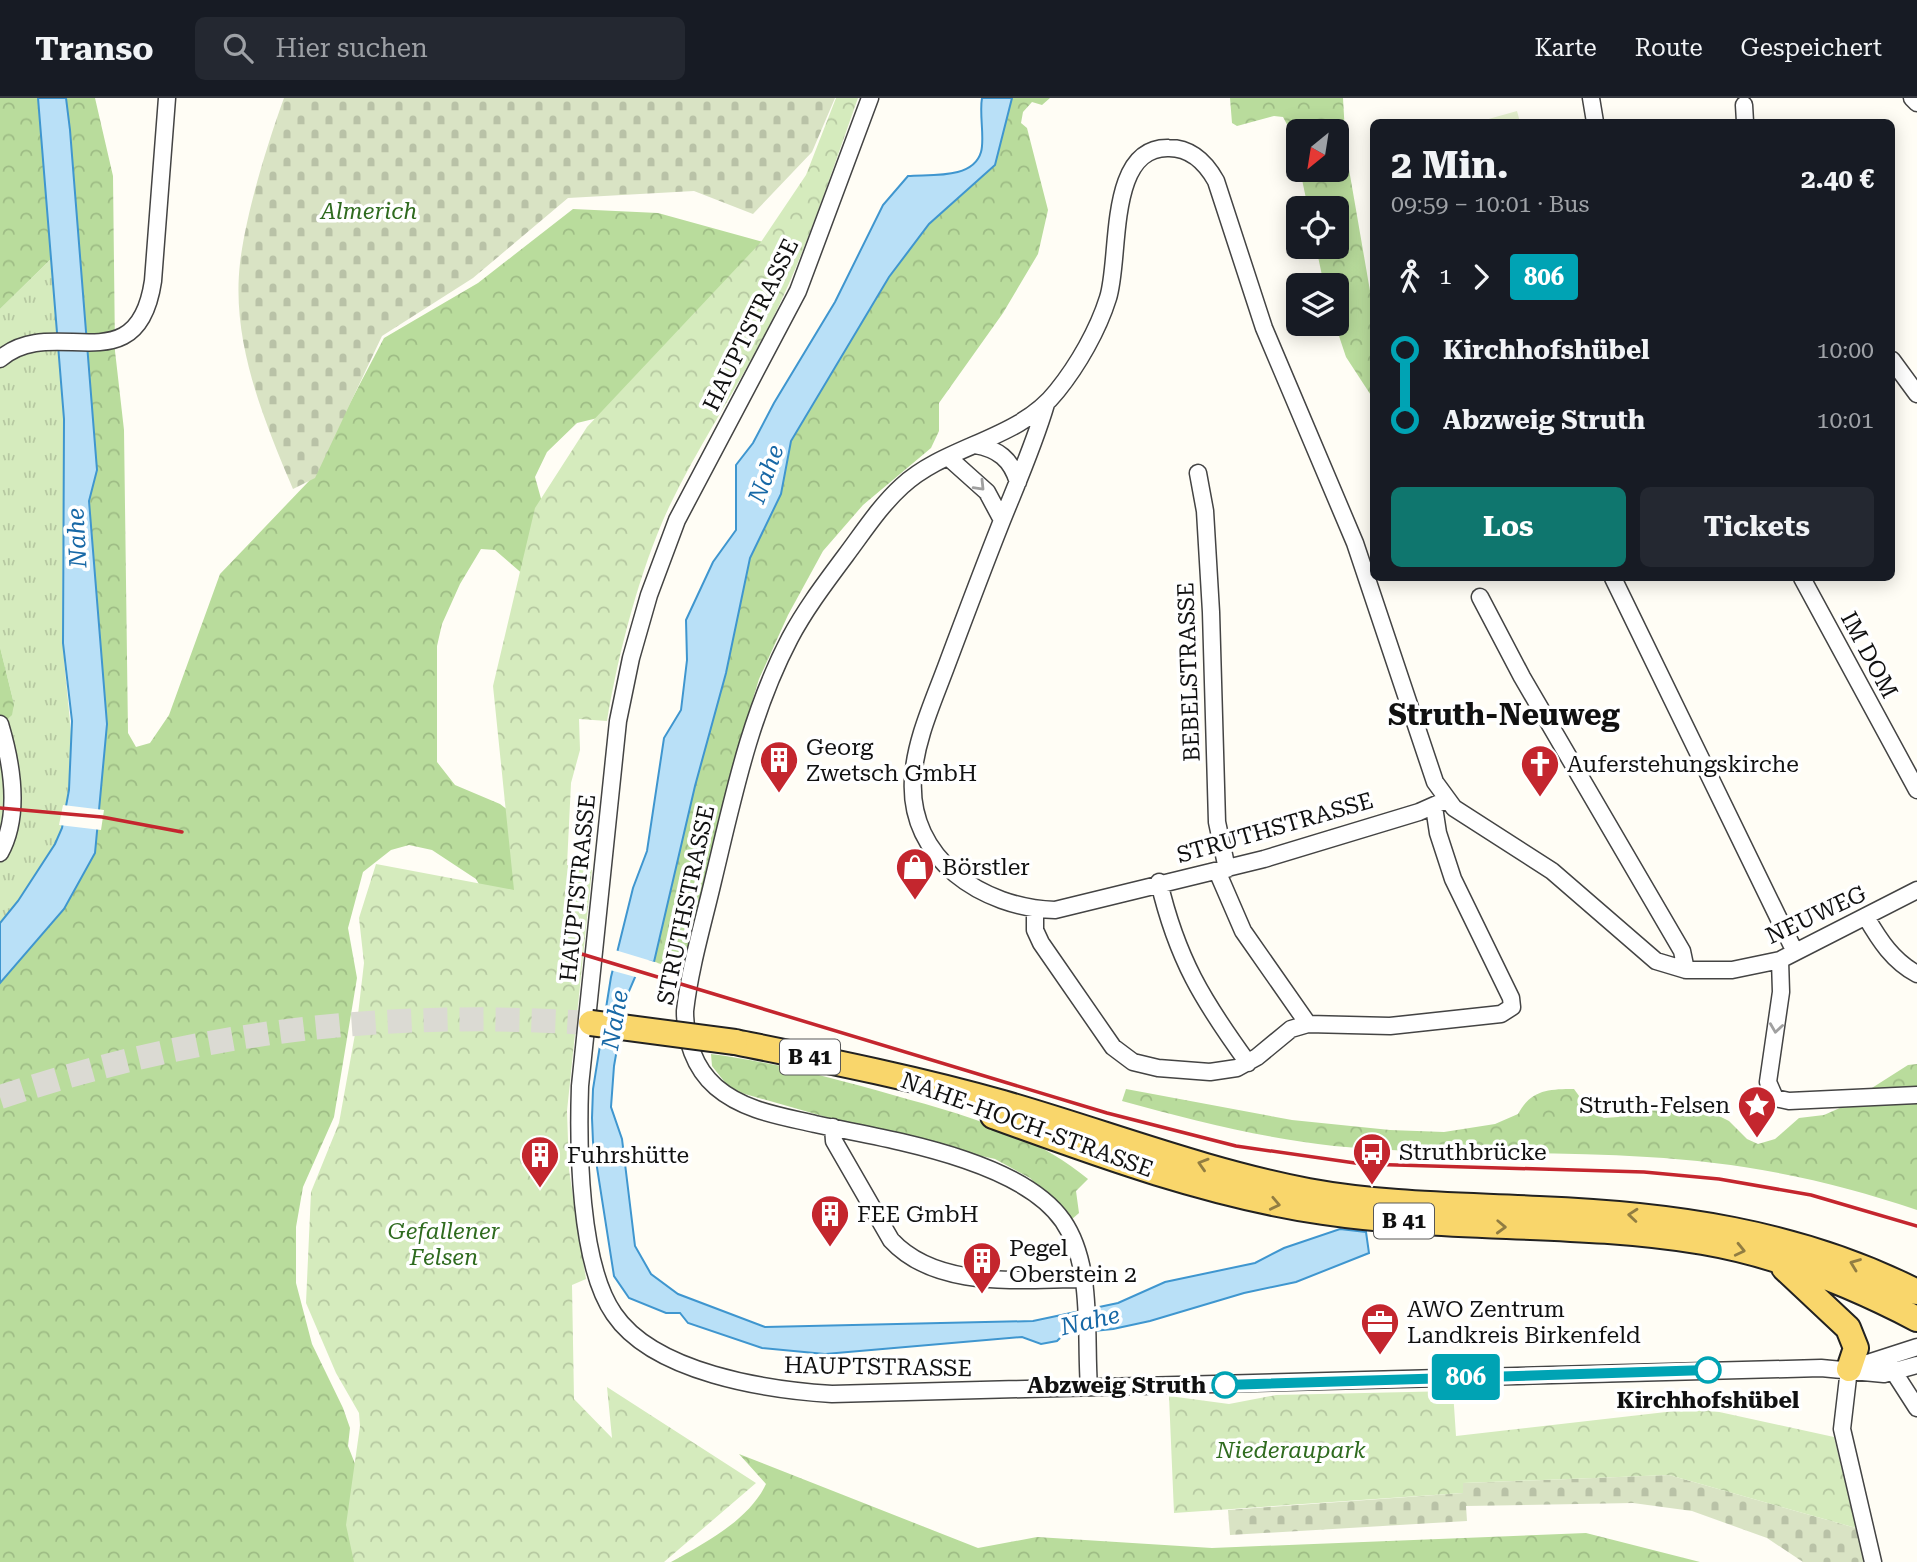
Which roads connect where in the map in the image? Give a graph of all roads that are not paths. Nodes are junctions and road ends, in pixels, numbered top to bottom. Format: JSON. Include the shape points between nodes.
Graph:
{"nodes":[{"id":1,"x":167,"y":98,"type":"edge"},
{"id":2,"x":870,"y":98,"type":"edge"},
{"id":3,"x":1591,"y":98,"type":"edge"},
{"id":4,"x":1912,"y":98,"type":"edge"},
{"id":5,"x":1917,"y":103,"type":"edge"},
{"id":6,"x":1744,"y":105,"type":"dead end"},
{"id":7,"x":1594,"y":119,"type":"edge"},
{"id":8,"x":1745,"y":119,"type":"edge"},
{"id":9,"x":0,"y":359,"type":"edge"},
{"id":10,"x":1895,"y":364,"type":"edge"},
{"id":11,"x":1917,"y":394,"type":"edge"},
{"id":12,"x":1046,"y":404,"type":"junction"},
{"id":13,"x":975,"y":445,"type":"junction"},
{"id":14,"x":948,"y":458,"type":"junction"},
{"id":15,"x":1198,"y":473,"type":"dead end"},
{"id":16,"x":1018,"y":482,"type":"junction"},
{"id":17,"x":1002,"y":520,"type":"junction"},
{"id":18,"x":1614,"y":581,"type":"edge"},
{"id":19,"x":1804,"y":581,"type":"edge"},
{"id":20,"x":1480,"y":597,"type":"dead end"},
{"id":21,"x":0,"y":724,"type":"edge"},
{"id":22,"x":1917,"y":790,"type":"edge"},
{"id":23,"x":1440,"y":803,"type":"junction"},
{"id":24,"x":0,"y":853,"type":"edge"},
{"id":25,"x":1222,"y":870,"type":"junction"},
{"id":26,"x":1159,"y":882,"type":"junction"},
{"id":27,"x":1917,"y":890,"type":"edge"},
{"id":28,"x":1035,"y":909,"type":"junction"},
{"id":29,"x":1866,"y":917,"type":"junction"},
{"id":30,"x":1796,"y":952,"type":"junction"},
{"id":31,"x":1780,"y":960,"type":"junction"},
{"id":32,"x":1686,"y":970,"type":"junction"},
{"id":33,"x":1917,"y":974,"type":"edge"},
{"id":34,"x":591,"y":1023,"type":"tunnel mouth"},
{"id":35,"x":1308,"y":1024,"type":"junction"},
{"id":36,"x":1248,"y":1063,"type":"junction"},
{"id":37,"x":884,"y":1074,"type":"junction"},
{"id":38,"x":1917,"y":1095,"type":"edge"},
{"id":39,"x":833,"y":1127,"type":"junction"},
{"id":40,"x":1773,"y":1259,"type":"junction"},
{"id":41,"x":1083,"y":1284,"type":"junction"},
{"id":42,"x":1917,"y":1292,"type":"edge"},
{"id":43,"x":1917,"y":1319,"type":"edge"},
{"id":44,"x":1917,"y":1347,"type":"edge"},
{"id":45,"x":1875,"y":1362,"type":"junction"},
{"id":46,"x":1917,"y":1365,"type":"edge"},
{"id":47,"x":1849,"y":1369,"type":"junction"},
{"id":48,"x":1896,"y":1372,"type":"junction"},
{"id":49,"x":1088,"y":1387,"type":"junction"},
{"id":50,"x":1917,"y":1408,"type":"edge"},
{"id":51,"x":1873,"y":1562,"type":"edge"}],
"edges":[{"from":1,"to":9,"type":"street","via":[[149,301],[140,324],[125,336],[31,345],[9,350]]},
{"from":2,"to":49,"type":"street","name":"HAUPTSTRASSE","via":[[793,301],[677,520],[631,658],[618,721],[580,1086],[580,1172],[591,1248],[605,1299],[624,1326],[677,1360],[744,1382],[832,1394]]},
{"from":3,"to":7,"type":"street"},
{"from":4,"to":5,"type":"street"},
{"from":6,"to":8,"type":"street"},
{"from":10,"to":11,"type":"street"},
{"from":12,"to":13,"type":"street","name":"STRUTHSTRASSE"},
{"from":12,"to":16,"type":"street","name":"STRUTHSTRASSE"},
{"from":12,"to":23,"type":"street","via":[[1073,367],[1108,298],[1120,206],[1129,174],[1155,150],[1188,151],[1216,181],[1265,328],[1354,543]]},
{"from":13,"to":14,"type":"street","name":"STRUTHSTRASSE"},
{"from":13,"to":16,"type":"street","via":[[1002,454]]},
{"from":14,"to":17,"type":"street","one_way":true,"via":[[987,492]]},
{"from":14,"to":39,"type":"street","name":"STRUTHSTRASSE","via":[[904,484],[887,501],[807,609],[777,664],[743,754],[687,995],[685,1028],[690,1047],[714,1086],[746,1106]]},
{"from":15,"to":25,"type":"street","name":"BEBELSTRASSE","via":[[1205,510]]},
{"from":16,"to":17,"type":"street","name":"STRUTHSTRASSE"},
{"from":17,"to":28,"type":"street","name":"STRUTHSTRASSE","via":[[924,729],[915,762],[913,797],[921,831],[942,864],[981,891]]},
{"from":18,"to":30,"type":"street"},
{"from":19,"to":22,"type":"street","name":"IM DOM"},
{"from":20,"to":32,"type":"street","via":[[1682,951]]},
{"from":21,"to":24,"type":"street","via":[[10,769],[11,822]]},
{"from":23,"to":25,"type":"street","name":"STRUTHSTRASSE"},
{"from":23,"to":32,"type":"street","via":[[1552,871],[1656,961]]},
{"from":23,"to":35,"type":"street","via":[[1438,833],[1453,879],[1508,988],[1512,1007],[1501,1014],[1421,1025]]},
{"from":25,"to":26,"type":"street","name":"STRUTHSTRASSE"},
{"from":25,"to":35,"type":"street","name":"BEBELSTRASSE","via":[[1243,931]]},
{"from":26,"to":28,"type":"street","name":"STRUTHSTRASSE","via":[[1075,907]]},
{"from":26,"to":36,"type":"street","via":[[1184,964]]},
{"from":27,"to":29,"type":"street","name":"NEUWEG"},
{"from":28,"to":36,"type":"street","via":[[1035,930],[1041,943],[1122,1056],[1183,1071],[1224,1072]]},
{"from":29,"to":30,"type":"street","name":"NEUWEG"},
{"from":29,"to":33,"type":"street","via":[[1888,951]]},
{"from":30,"to":31,"type":"street","name":"NEUWEG"},
{"from":31,"to":32,"type":"street","name":"NEUWEG","via":[[1732,970]]},
{"from":31,"to":38,"type":"street","one_way":true,"via":[[1781,992],[1768,1082],[1775,1098]]},
{"from":34,"to":37,"type":"main road","number":"B 41","bridge":true,"via":[[735,1042]]},
{"from":35,"to":36,"type":"street","via":[[1291,1029]]},
{"from":37,"to":40,"type":"main road","name":"NAHE-HOCH-STRASSE","number":"B 41","one_way":true,"via":[[1102,1155],[1288,1207],[1391,1221],[1642,1234]]},
{"from":42,"to":37,"type":"main road","name":"NAHE-HOCH-STRASSE","number":"B 41","one_way":true,"via":[[1806,1247],[1696,1222],[1613,1213],[1376,1201],[1305,1190],[1212,1167],[1001,1102]]},
{"from":39,"to":41,"type":"street","name":"STRUTHSTRASSE","via":[[977,1162],[1018,1181],[1063,1221],[1079,1257]]},
{"from":39,"to":41,"type":"street","via":[[834,1141],[902,1252],[945,1270],[986,1279]]},
{"from":40,"to":43,"type":"main road","name":"NAHE-HOCH-STRASSE","number":"B 41","via":[[1856,1289]]},
{"from":40,"to":47,"type":"main road","via":[[1848,1328],[1856,1348]]},
{"from":41,"to":49,"type":"street","name":"STRUTHSTRASSE"},
{"from":44,"to":45,"type":"street","name":"HAUPTSTRASSE"},
{"from":45,"to":47,"type":"street","name":"HAUPTSTRASSE"},
{"from":45,"to":48,"type":"street"},
{"from":46,"to":48,"type":"street","name":"HAUPTSTRASSE"},
{"from":47,"to":48,"type":"street","name":"HAUPTSTRASSE"},
{"from":47,"to":49,"type":"street","name":"HAUPTSTRASSE"},
{"from":47,"to":51,"type":"street","via":[[1842,1429]]},
{"from":48,"to":50,"type":"street"}]}
